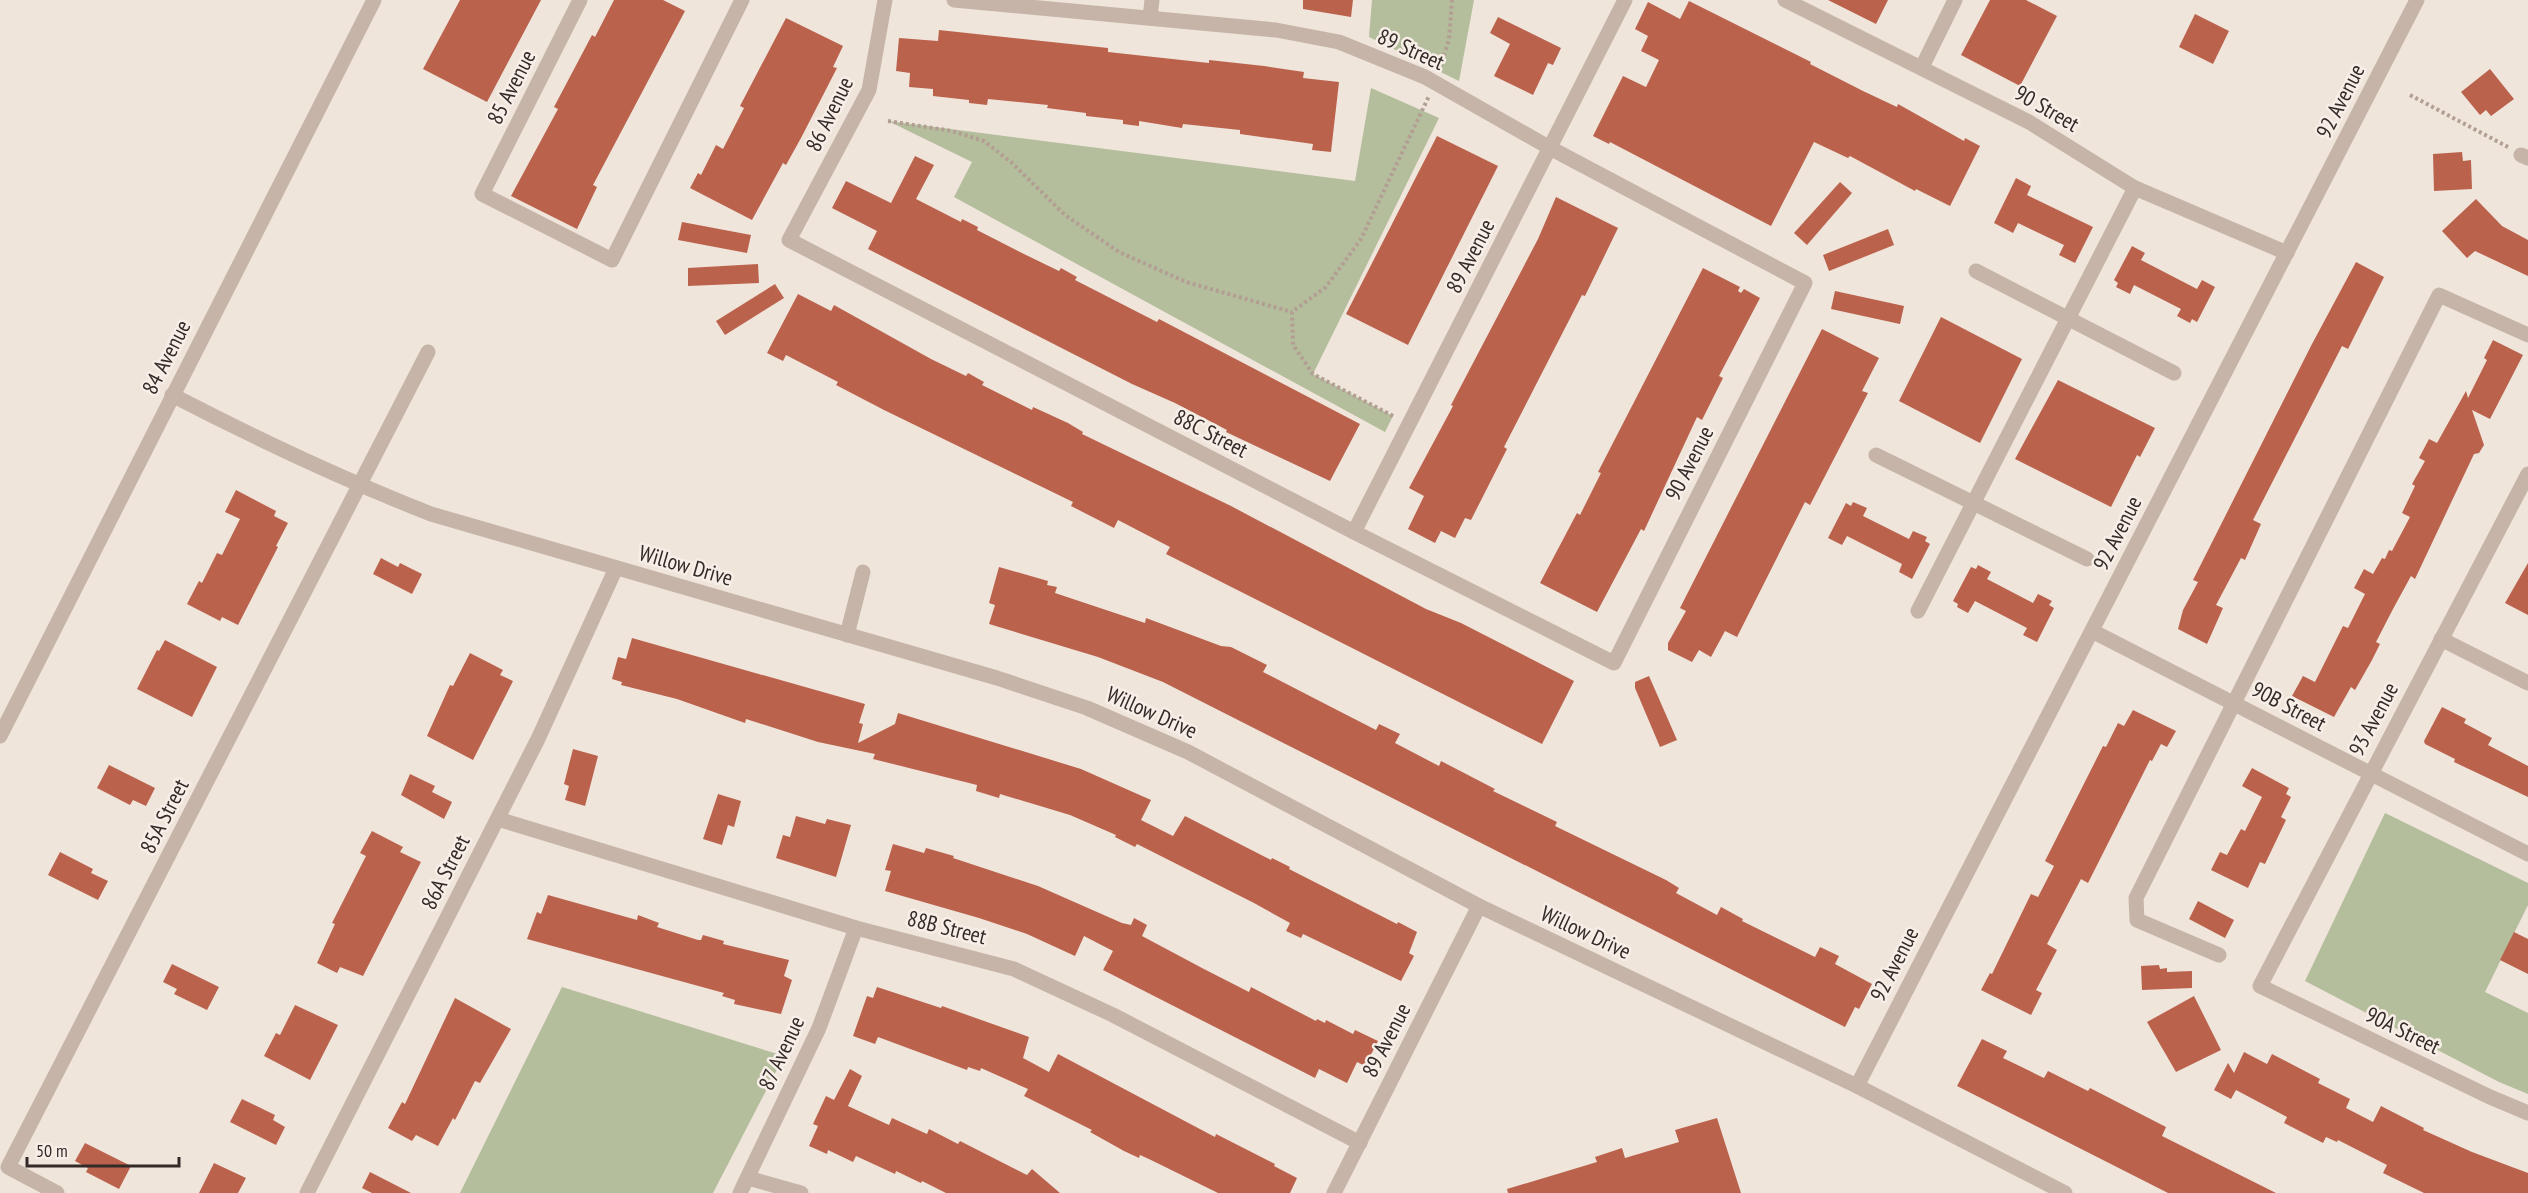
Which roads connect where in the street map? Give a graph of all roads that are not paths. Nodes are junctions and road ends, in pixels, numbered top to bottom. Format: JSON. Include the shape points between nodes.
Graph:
{"nodes":[{"id":1,"x":374,"y":0,"type":"edge"},
{"id":2,"x":580,"y":0,"type":"edge"},
{"id":3,"x":742,"y":0,"type":"edge"},
{"id":4,"x":885,"y":0,"type":"edge"},
{"id":5,"x":954,"y":0,"type":"edge"},
{"id":6,"x":1152,"y":0,"type":"edge"},
{"id":7,"x":1624,"y":0,"type":"edge"},
{"id":8,"x":1785,"y":0,"type":"edge"},
{"id":9,"x":1955,"y":0,"type":"edge"},
{"id":10,"x":2417,"y":0,"type":"edge"},
{"id":11,"x":1150,"y":18,"type":"junction"},
{"id":12,"x":1922,"y":67,"type":"junction"},
{"id":13,"x":1550,"y":148,"type":"junction"},
{"id":14,"x":2134,"y":188,"type":"junction"},
{"id":15,"x":789,"y":240,"type":"joint"},
{"id":16,"x":2287,"y":253,"type":"junction"},
{"id":17,"x":1976,"y":271,"type":"dead end"},
{"id":18,"x":1805,"y":283,"type":"joint"},
{"id":19,"x":2068,"y":318,"type":"junction"},
{"id":20,"x":2528,"y":334,"type":"edge"},
{"id":21,"x":428,"y":352,"type":"dead end"},
{"id":22,"x":2174,"y":373,"type":"dead end"},
{"id":23,"x":172,"y":394,"type":"junction"},
{"id":24,"x":1876,"y":455,"type":"dead end"},
{"id":25,"x":2528,"y":474,"type":"edge"},
{"id":26,"x":360,"y":486,"type":"junction"},
{"id":27,"x":2522,"y":499,"type":"edge"},
{"id":28,"x":1974,"y":503,"type":"junction"},
{"id":29,"x":1354,"y":532,"type":"junction"},
{"id":30,"x":2087,"y":559,"type":"dead end"},
{"id":31,"x":616,"y":568,"type":"junction"},
{"id":32,"x":863,"y":572,"type":"dead end"},
{"id":33,"x":1918,"y":611,"type":"dead end"},
{"id":34,"x":2092,"y":631,"type":"junction"},
{"id":35,"x":847,"y":635,"type":"junction"},
{"id":36,"x":2441,"y":639,"type":"junction"},
{"id":37,"x":1614,"y":663,"type":"joint"},
{"id":38,"x":2528,"y":683,"type":"edge"},
{"id":39,"x":2233,"y":701,"type":"junction"},
{"id":40,"x":0,"y":736,"type":"edge"},
{"id":41,"x":2369,"y":775,"type":"junction"},
{"id":42,"x":498,"y":819,"type":"junction"},
{"id":43,"x":2528,"y":854,"type":"edge"},
{"id":44,"x":1479,"y":906,"type":"junction"},
{"id":45,"x":855,"y":928,"type":"junction"},
{"id":46,"x":2219,"y":955,"type":"dead end"},
{"id":47,"x":2260,"y":986,"type":"joint"},
{"id":48,"x":1857,"y":1086,"type":"junction"},
{"id":49,"x":2528,"y":1113,"type":"edge"},
{"id":50,"x":1360,"y":1143,"type":"junction"},
{"id":51,"x":748,"y":1178,"type":"junction"},
{"id":52,"x":57,"y":1193,"type":"edge"},
{"id":53,"x":307,"y":1193,"type":"edge"},
{"id":54,"x":740,"y":1193,"type":"edge"},
{"id":55,"x":801,"y":1193,"type":"edge"},
{"id":56,"x":1334,"y":1193,"type":"edge"},
{"id":57,"x":2065,"y":1193,"type":"edge"}],
"edges":[{"from":1,"to":23,"type":"street","name":"84 Avenue"},
{"from":2,"to":3,"type":"street","name":"85 Avenue","via":[[482,194],[612,260]]},
{"from":4,"to":15,"type":"street","name":"86 Avenue","via":[[869,90]]},
{"from":5,"to":11,"type":"street","name":"89 Street"},
{"from":6,"to":11,"type":"street"},
{"from":7,"to":13,"type":"street","name":"89 Avenue"},
{"from":8,"to":12,"type":"street","name":"90 Street"},
{"from":9,"to":12,"type":"street"},
{"from":10,"to":16,"type":"street","name":"92 Avenue"},
{"from":11,"to":13,"type":"street","name":"89 Street","via":[[1276,30],[1339,42],[1435,83]]},
{"from":12,"to":14,"type":"street","name":"90 Street","via":[[2029,122]]},
{"from":13,"to":18,"type":"street","name":"89 Street"},
{"from":13,"to":29,"type":"street","name":"89 Avenue"},
{"from":14,"to":16,"type":"street","name":"90 Street"},
{"from":14,"to":19,"type":"street"},
{"from":15,"to":29,"type":"street","name":"88C Street"},
{"from":16,"to":34,"type":"street","name":"92 Avenue"},
{"from":17,"to":19,"type":"street"},
{"from":18,"to":37,"type":"street","name":"90 Avenue"},
{"from":19,"to":22,"type":"street"},
{"from":19,"to":28,"type":"street"},
{"from":20,"to":39,"type":"street","via":[[2439,295]]},
{"from":21,"to":26,"type":"street","name":"85A Street"},
{"from":23,"to":26,"type":"street","name":"Willow Drive"},
{"from":23,"to":40,"type":"street","name":"84 Avenue"},
{"from":24,"to":28,"type":"street"},
{"from":25,"to":27,"type":"street","name":"93 Avenue"},
{"from":26,"to":31,"type":"street","name":"Willow Drive","via":[[431,514]]},
{"from":26,"to":52,"type":"street","name":"85A Street","via":[[8,1167]]},
{"from":27,"to":36,"type":"street","name":"93 Avenue"},
{"from":28,"to":30,"type":"street"},
{"from":28,"to":33,"type":"street"},
{"from":29,"to":37,"type":"street","name":"88C Street"},
{"from":31,"to":35,"type":"street","name":"Willow Drive"},
{"from":31,"to":42,"type":"street","name":"86A Street"},
{"from":32,"to":35,"type":"street"},
{"from":34,"to":39,"type":"street","name":"90B Street"},
{"from":34,"to":48,"type":"street","name":"92 Avenue"},
{"from":35,"to":44,"type":"street","name":"Willow Drive","via":[[1088,708],[1188,752]]},
{"from":36,"to":38,"type":"street"},
{"from":36,"to":41,"type":"street","name":"93 Avenue"},
{"from":39,"to":41,"type":"street","name":"90B Street"},
{"from":39,"to":46,"type":"street","via":[[2136,898],[2136,920]]},
{"from":41,"to":43,"type":"street","name":"90B Street"},
{"from":41,"to":47,"type":"street","name":"93 Avenue"},
{"from":42,"to":45,"type":"street","name":"88B Street"},
{"from":42,"to":53,"type":"street","name":"86A Street"},
{"from":44,"to":48,"type":"street","name":"Willow Drive"},
{"from":44,"to":50,"type":"street","name":"89 Avenue"},
{"from":45,"to":50,"type":"street","name":"88B Street","via":[[1014,969],[1113,1015]]},
{"from":45,"to":51,"type":"street","name":"87 Avenue","via":[[819,1028]]},
{"from":47,"to":49,"type":"street","name":"90A Street"},
{"from":48,"to":57,"type":"street","name":"Willow Drive"},
{"from":50,"to":56,"type":"street","name":"89 Avenue"},
{"from":51,"to":54,"type":"street","name":"87 Avenue"},
{"from":51,"to":55,"type":"street"}]}
